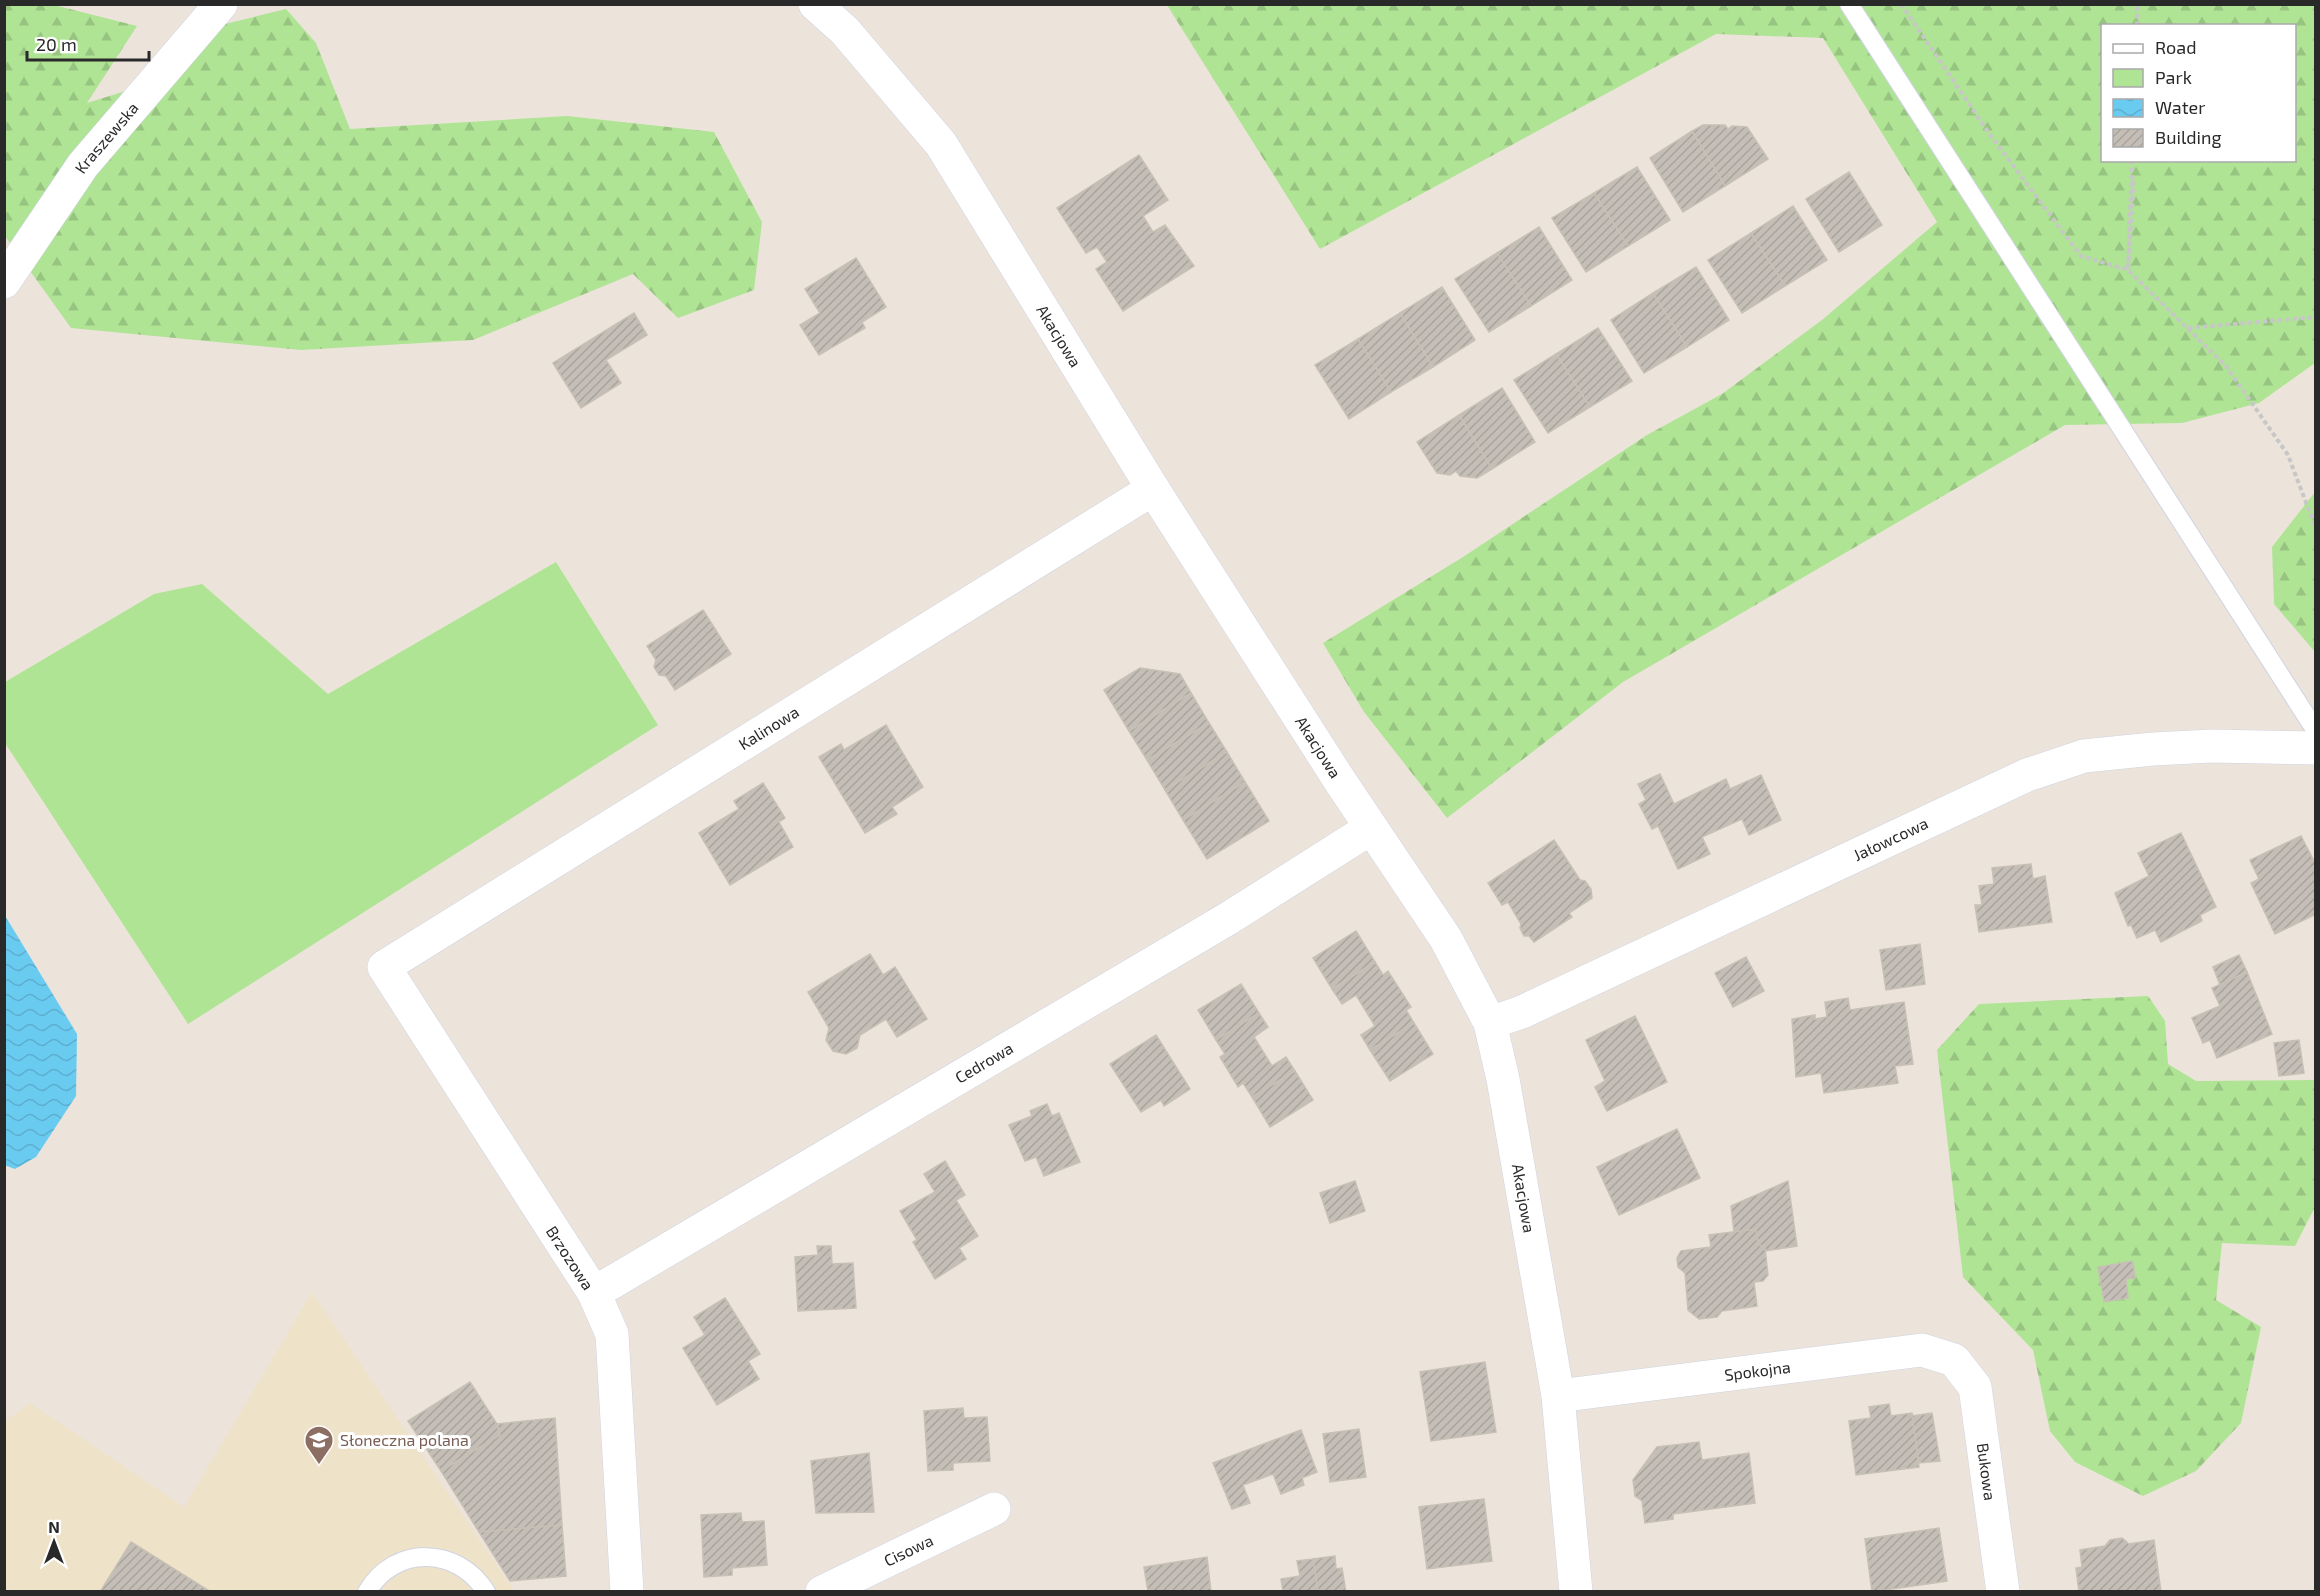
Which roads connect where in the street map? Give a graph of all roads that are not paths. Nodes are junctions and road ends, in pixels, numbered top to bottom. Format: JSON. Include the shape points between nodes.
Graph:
{"nodes":[{"id":1,"x":221,"y":4,"type":"edge"},
{"id":2,"x":815,"y":4,"type":"edge"},
{"id":3,"x":1849,"y":4,"type":"edge"},
{"id":4,"x":4,"y":282,"type":"edge"},
{"id":5,"x":1153,"y":489,"type":"junction"},
{"id":6,"x":2316,"y":731,"type":"edge"},
{"id":7,"x":2316,"y":748,"type":"edge"},
{"id":8,"x":1371,"y":828,"type":"junction"},
{"id":9,"x":384,"y":967,"type":"joint"},
{"id":10,"x":1490,"y":1023,"type":"junction"},
{"id":11,"x":594,"y":1293,"type":"junction"},
{"id":12,"x":1954,"y":1360,"type":"joint"},
{"id":13,"x":1558,"y":1396,"type":"junction"},
{"id":14,"x":994,"y":1509,"type":"dead end"},
{"id":15,"x":367,"y":1592,"type":"edge"},
{"id":16,"x":486,"y":1592,"type":"edge"},
{"id":17,"x":627,"y":1592,"type":"edge"},
{"id":18,"x":822,"y":1592,"type":"edge"},
{"id":19,"x":1576,"y":1592,"type":"edge"},
{"id":20,"x":2003,"y":1592,"type":"edge"}],
"edges":[{"from":1,"to":4,"type":"street","name":"Kraszewska","via":[[84,165]]},
{"from":2,"to":5,"type":"street","name":"Akacjowa","via":[[845,31],[941,144]]},
{"from":3,"to":6,"type":"lane"},
{"from":5,"to":8,"type":"street","name":"Akacjowa"},
{"from":5,"to":9,"type":"street","name":"Kalinowa"},
{"from":7,"to":10,"type":"street","name":"Jałowcowa","via":[[2212,746],[2084,756],[2027,775],[1522,1012]]},
{"from":8,"to":10,"type":"street","name":"Akacjowa","via":[[1446,939]]},
{"from":8,"to":11,"type":"street","name":"Cedrowa","via":[[1219,924]]},
{"from":9,"to":11,"type":"street","name":"Brzozowa"},
{"from":10,"to":13,"type":"street","name":"Akacjowa"},
{"from":11,"to":17,"type":"street","name":"Brzozowa","via":[[612,1334]]},
{"from":12,"to":13,"type":"street","name":"Spokojna","via":[[1922,1350]]},
{"from":12,"to":20,"type":"street","name":"Bukowa","via":[[1975,1387]]},
{"from":13,"to":19,"type":"street","name":"Akacjowa"},
{"from":14,"to":18,"type":"street","name":"Cisowa"},
{"from":15,"to":16,"type":"lane","via":[[386,1569],[405,1559],[425,1556],[445,1558],[464,1567]]}]}
